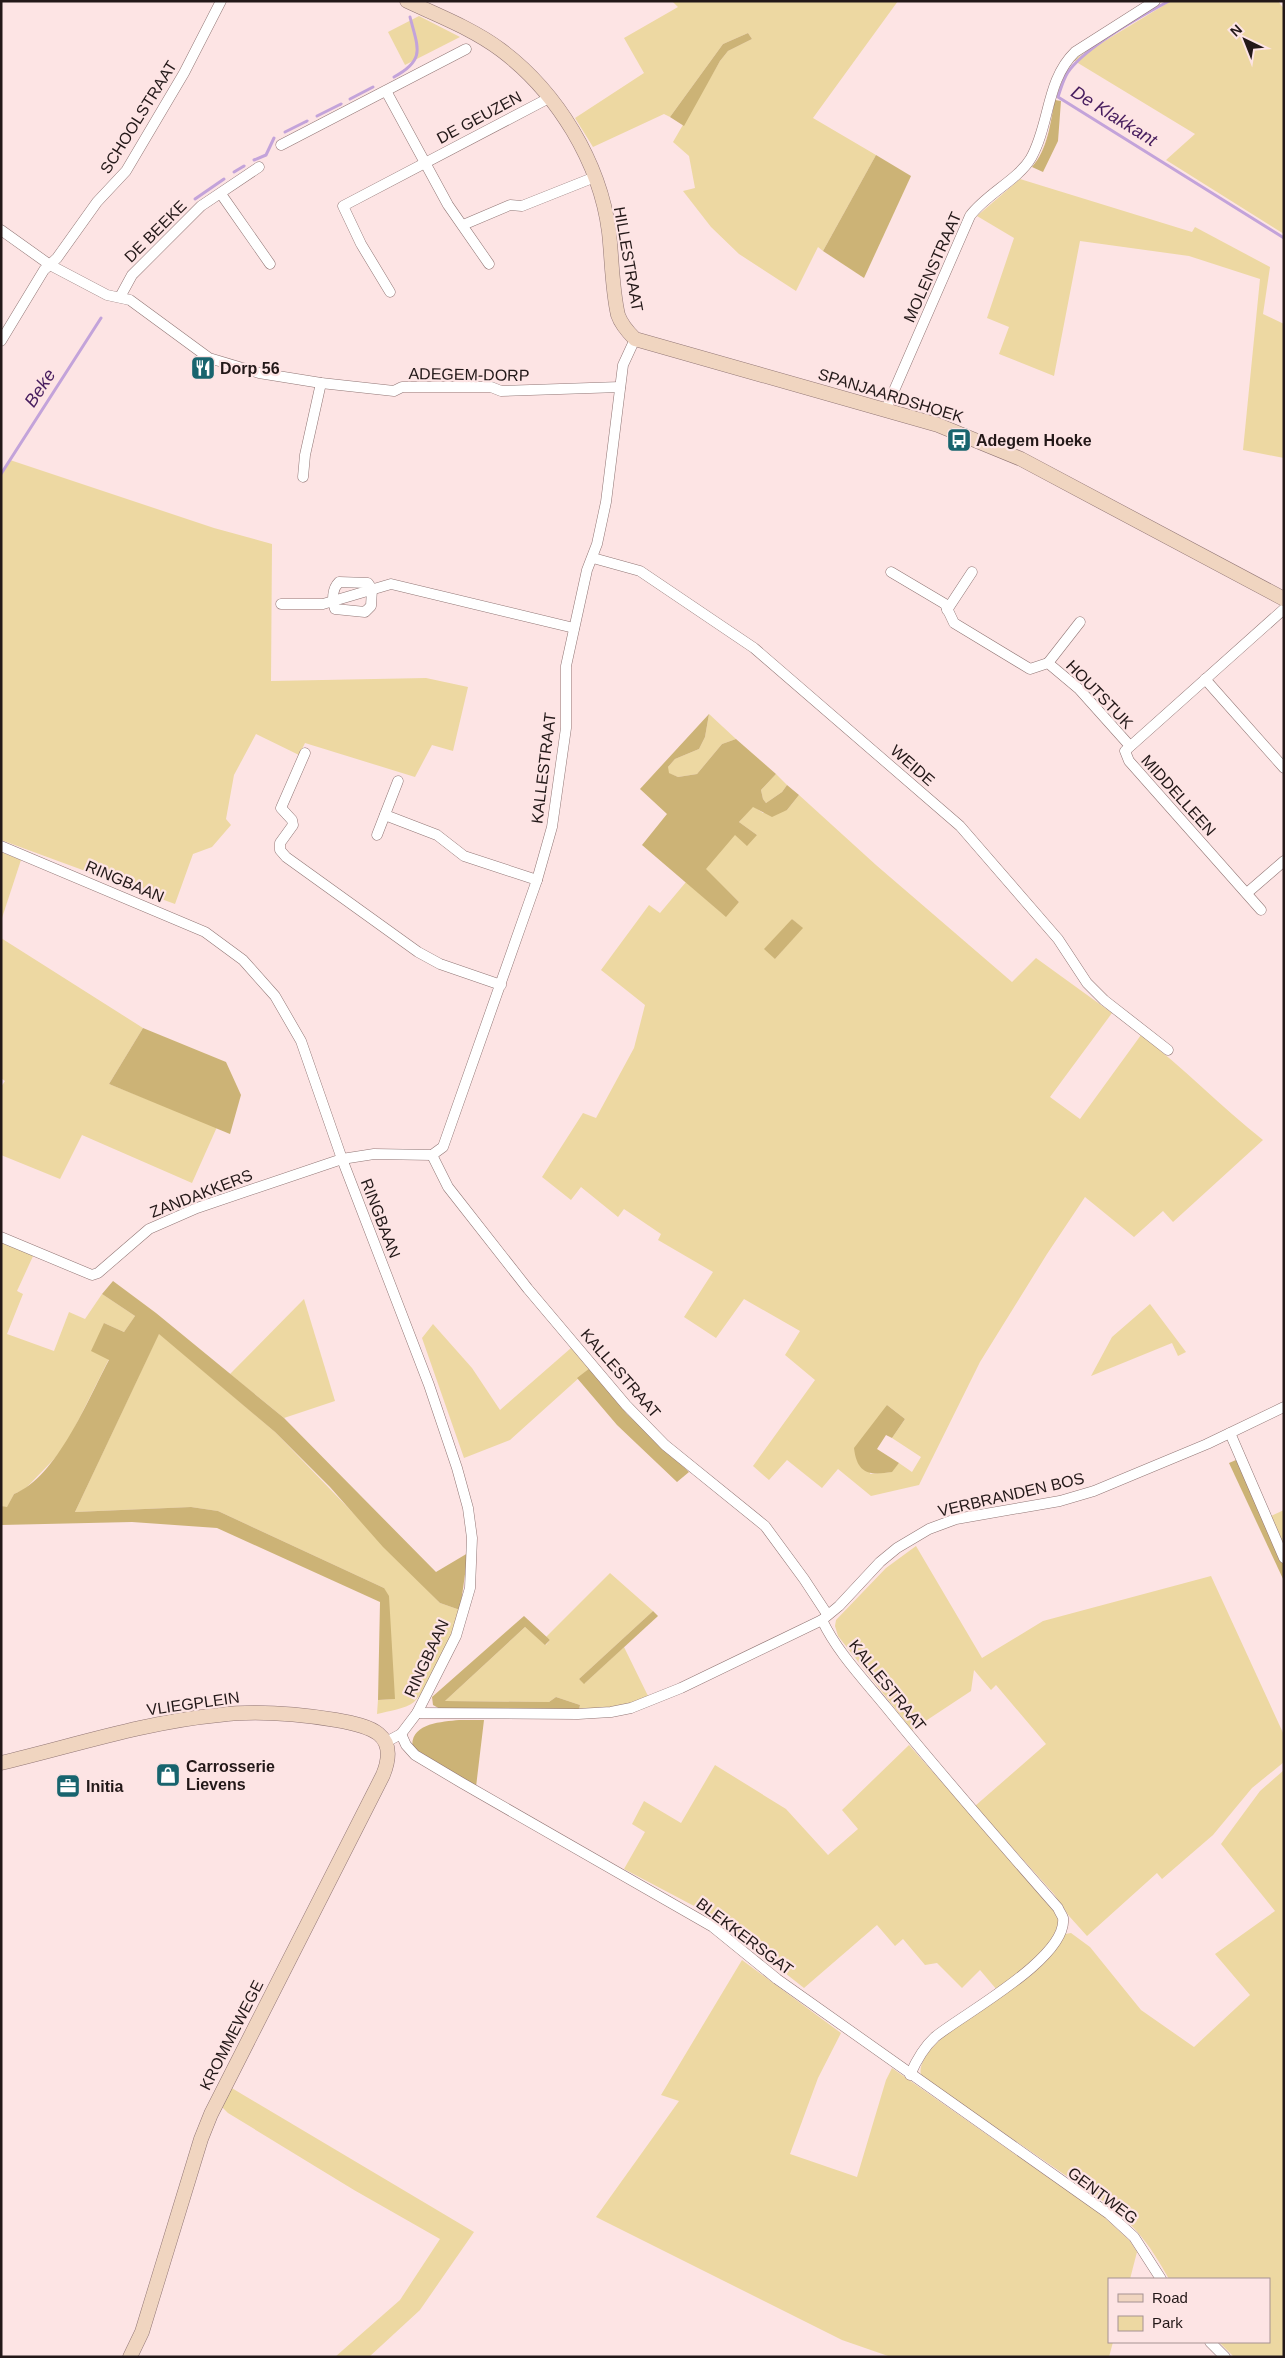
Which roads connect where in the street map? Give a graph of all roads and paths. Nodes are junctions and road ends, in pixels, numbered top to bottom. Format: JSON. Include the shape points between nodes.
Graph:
{"nodes":[{"id":1,"x":221,"y":1,"type":"edge"},
{"id":2,"x":407,"y":1,"type":"edge"},
{"id":3,"x":1156,"y":1,"type":"edge"},
{"id":4,"x":466,"y":49,"type":"dead end"},
{"id":5,"x":386,"y":91,"type":"junction"},
{"id":6,"x":549,"y":98,"type":"junction"},
{"id":7,"x":281,"y":145,"type":"dead end"},
{"id":8,"x":424,"y":163,"type":"junction"},
{"id":9,"x":260,"y":167,"type":"dead end"},
{"id":10,"x":594,"y":177,"type":"junction"},
{"id":11,"x":221,"y":194,"type":"junction"},
{"id":12,"x":463,"y":225,"type":"junction"},
{"id":13,"x":1,"y":230,"type":"edge"},
{"id":14,"x":270,"y":264,"type":"dead end"},
{"id":15,"x":489,"y":264,"type":"dead end"},
{"id":16,"x":50,"y":265,"type":"junction"},
{"id":17,"x":390,"y":292,"type":"dead end"},
{"id":18,"x":120,"y":297,"type":"junction"},
{"id":19,"x":635,"y":339,"type":"junction"},
{"id":20,"x":1,"y":341,"type":"edge"},
{"id":21,"x":321,"y":383,"type":"junction"},
{"id":22,"x":620,"y":387,"type":"junction"},
{"id":23,"x":886,"y":409,"type":"junction"},
{"id":24,"x":303,"y":476,"type":"dead end"},
{"id":25,"x":593,"y":558,"type":"junction"},
{"id":26,"x":891,"y":572,"type":"dead end"},
{"id":27,"x":972,"y":572,"type":"dead end"},
{"id":28,"x":372,"y":589,"type":"junction"},
{"id":29,"x":1284,"y":599,"type":"edge"},
{"id":30,"x":332,"y":602,"type":"junction"},
{"id":31,"x":281,"y":604,"type":"dead end"},
{"id":32,"x":1284,"y":609,"type":"edge"},
{"id":33,"x":947,"y":610,"type":"junction"},
{"id":34,"x":1080,"y":622,"type":"dead end"},
{"id":35,"x":574,"y":628,"type":"junction"},
{"id":36,"x":1048,"y":663,"type":"junction"},
{"id":37,"x":1205,"y":679,"type":"junction"},
{"id":38,"x":1130,"y":746,"type":"junction"},
{"id":39,"x":305,"y":753,"type":"dead end"},
{"id":40,"x":1284,"y":768,"type":"edge"},
{"id":41,"x":398,"y":781,"type":"dead end"},
{"id":42,"x":385,"y":815,"type":"junction"},
{"id":43,"x":378,"y":835,"type":"dead end"},
{"id":44,"x":1,"y":846,"type":"edge"},
{"id":45,"x":1284,"y":861,"type":"edge"},
{"id":46,"x":537,"y":880,"type":"junction"},
{"id":47,"x":1247,"y":893,"type":"junction"},
{"id":48,"x":1261,"y":910,"type":"dead end"},
{"id":49,"x":501,"y":985,"type":"junction"},
{"id":50,"x":1168,"y":1050,"type":"dead end"},
{"id":51,"x":432,"y":1156,"type":"junction"},
{"id":52,"x":342,"y":1159,"type":"junction"},
{"id":53,"x":1,"y":1237,"type":"edge"},
{"id":54,"x":1284,"y":1407,"type":"edge"},
{"id":55,"x":1230,"y":1433,"type":"junction"},
{"id":56,"x":1284,"y":1558,"type":"edge"},
{"id":57,"x":824,"y":1617,"type":"junction"},
{"id":58,"x":417,"y":1713,"type":"junction"},
{"id":59,"x":401,"y":1734,"type":"junction"},
{"id":60,"x":386,"y":1742,"type":"junction"},
{"id":61,"x":1,"y":1764,"type":"edge"},
{"id":62,"x":910,"y":2075,"type":"junction"},
{"id":63,"x":1036,"y":2165,"type":"joint"},
{"id":64,"x":1161,"y":2278,"type":"edge"},
{"id":65,"x":1211,"y":2343,"type":"edge"},
{"id":66,"x":130,"y":2357,"type":"edge"},
{"id":67,"x":1225,"y":2357,"type":"edge"}],
"edges":[{"from":1,"to":16,"type":"street","name":"SCHOOLSTRAAT","via":[[184,73],[126,171],[97,202]]},
{"from":2,"to":6,"type":"street","name":"HILLESTRAAT","via":[[467,28],[501,50],[527,72]]},
{"from":3,"to":23,"type":"street","name":"MOLENSTRAAT","via":[[1075,52],[1065,62],[1058,74],[1030,160],[980,203],[970,216]]},
{"from":4,"to":5,"type":"street"},
{"from":5,"to":7,"type":"street"},
{"from":5,"to":8,"type":"street","name":"DE GEUZEN"},
{"from":6,"to":8,"type":"street","name":"DE GEUZEN"},
{"from":6,"to":10,"type":"street","name":"HILLESTRAAT","via":[[580,143]]},
{"from":8,"to":12,"type":"street","name":"DE GEUZEN"},
{"from":8,"to":17,"type":"street","name":"DE GEUZEN","via":[[343,206],[360,244]]},
{"from":9,"to":11,"type":"street","name":"DE BEEKE"},
{"from":10,"to":12,"type":"street","via":[[522,206],[510,205]]},
{"from":10,"to":19,"type":"street","name":"HILLESTRAAT","via":[[608,228],[618,316]]},
{"from":11,"to":14,"type":"street"},
{"from":11,"to":18,"type":"street","name":"DE BEEKE","via":[[201,206],[132,275]]},
{"from":12,"to":15,"type":"street","name":"DE GEUZEN"},
{"from":13,"to":16,"type":"street","name":"ADEGEM-DORP"},
{"from":16,"to":18,"type":"street","name":"ADEGEM-DORP","via":[[107,295]]},
{"from":16,"to":20,"type":"street","name":"SCHOOLSTRAAT"},
{"from":18,"to":21,"type":"street","name":"ADEGEM-DORP","via":[[130,300],[209,358],[259,372]]},
{"from":19,"to":22,"type":"street","name":"KALLESTRAAT","via":[[623,365]]},
{"from":19,"to":23,"type":"street","name":"SPANJAARDSHOEK"},
{"from":21,"to":22,"type":"street","name":"ADEGEM-DORP","via":[[394,391],[402,387],[491,387],[501,391]]},
{"from":21,"to":24,"type":"street"},
{"from":22,"to":25,"type":"street","name":"KALLESTRAAT","via":[[610,478]]},
{"from":23,"to":29,"type":"street","name":"SPANJAARDSHOEK","via":[[938,425],[1021,459]]},
{"from":25,"to":35,"type":"street","name":"KALLESTRAAT","via":[[587,570]]},
{"from":25,"to":50,"type":"street","name":"WEIDE","via":[[640,572],[754,648],[960,826],[1058,939],[1087,983]]},
{"from":26,"to":33,"type":"street","name":"HOUTSTUK","via":[[945,604]]},
{"from":27,"to":33,"type":"street"},
{"from":28,"to":30,"type":"street"},
{"from":28,"to":30,"type":"street","via":[[368,583],[339,582],[334,587]]},
{"from":28,"to":30,"type":"street","via":[[370,606],[365,612],[335,609]]},
{"from":28,"to":35,"type":"street","via":[[391,584]]},
{"from":30,"to":31,"type":"street"},
{"from":32,"to":37,"type":"street","name":"MIDDELLEEN"},
{"from":33,"to":36,"type":"street","name":"HOUTSTUK","via":[[954,623],[1030,669]]},
{"from":34,"to":36,"type":"street","name":"HOUTSTUK"},
{"from":35,"to":46,"type":"street","name":"KALLESTRAAT","via":[[566,666],[566,728],[552,827]]},
{"from":36,"to":38,"type":"street","name":"HOUTSTUK","via":[[1079,689]]},
{"from":37,"to":38,"type":"street","name":"MIDDELLEEN"},
{"from":37,"to":40,"type":"street"},
{"from":38,"to":47,"type":"street","name":"MIDDELLEEN","via":[[1125,751],[1128,761]]},
{"from":39,"to":49,"type":"street","via":[[281,808],[293,825],[280,843],[280,850],[286,858],[418,952],[440,964]]},
{"from":41,"to":42,"type":"street"},
{"from":42,"to":43,"type":"street"},
{"from":42,"to":46,"type":"street","via":[[444,839],[464,856]]},
{"from":44,"to":52,"type":"street","name":"RINGBAAN","via":[[205,932],[243,960],[275,996],[301,1041]]},
{"from":45,"to":47,"type":"street"},
{"from":46,"to":49,"type":"street","name":"KALLESTRAAT"},
{"from":47,"to":48,"type":"street","name":"MIDDELLEEN"},
{"from":49,"to":51,"type":"street","name":"KALLESTRAAT","via":[[443,1147]]},
{"from":51,"to":52,"type":"street","via":[[374,1154]]},
{"from":51,"to":57,"type":"street","name":"KALLESTRAAT","via":[[448,1187],[528,1289],[626,1405],[665,1445],[765,1526],[804,1579]]},
{"from":52,"to":53,"type":"street","name":"ZANDAKKERS","via":[[149,1229],[92,1275]]},
{"from":52,"to":58,"type":"street","name":"RINGBAAN","via":[[429,1385],[458,1468],[468,1508],[472,1553],[470,1588],[456,1636]]},
{"from":54,"to":55,"type":"street","name":"VERBRANDEN BOS"},
{"from":55,"to":56,"type":"street"},
{"from":55,"to":57,"type":"street","name":"VERBRANDEN BOS","via":[[1094,1491],[1060,1501],[956,1519],[929,1529],[886,1557]]},
{"from":57,"to":58,"type":"street","via":[[681,1688],[631,1708],[578,1714]]},
{"from":57,"to":62,"type":"street","name":"KALLESTRAAT","via":[[842,1651],[888,1710],[1058,1908],[1063,1918],[1052,1947],[1038,1963],[934,2038],[919,2056]]},
{"from":58,"to":59,"type":"street","name":"RINGBAAN"},
{"from":59,"to":60,"type":"street","name":"RINGBAAN"},
{"from":59,"to":62,"type":"street","name":"BLEKKERSGAT","via":[[410,1750],[446,1774],[713,1927],[777,1979]]},
{"from":60,"to":61,"type":"street","name":"VLIEGPLEIN","via":[[369,1726],[313,1717],[242,1713],[175,1721]]},
{"from":60,"to":66,"type":"street","name":"KROMMEWEGE","via":[[389,1761],[384,1775],[211,2114],[142,2332]]},
{"from":62,"to":63,"type":"street","name":"BLEKKERSGAT"},
{"from":63,"to":64,"type":"street","name":"GENTWEG","via":[[1121,2224],[1134,2237]]},
{"from":65,"to":67,"type":"street"}]}
